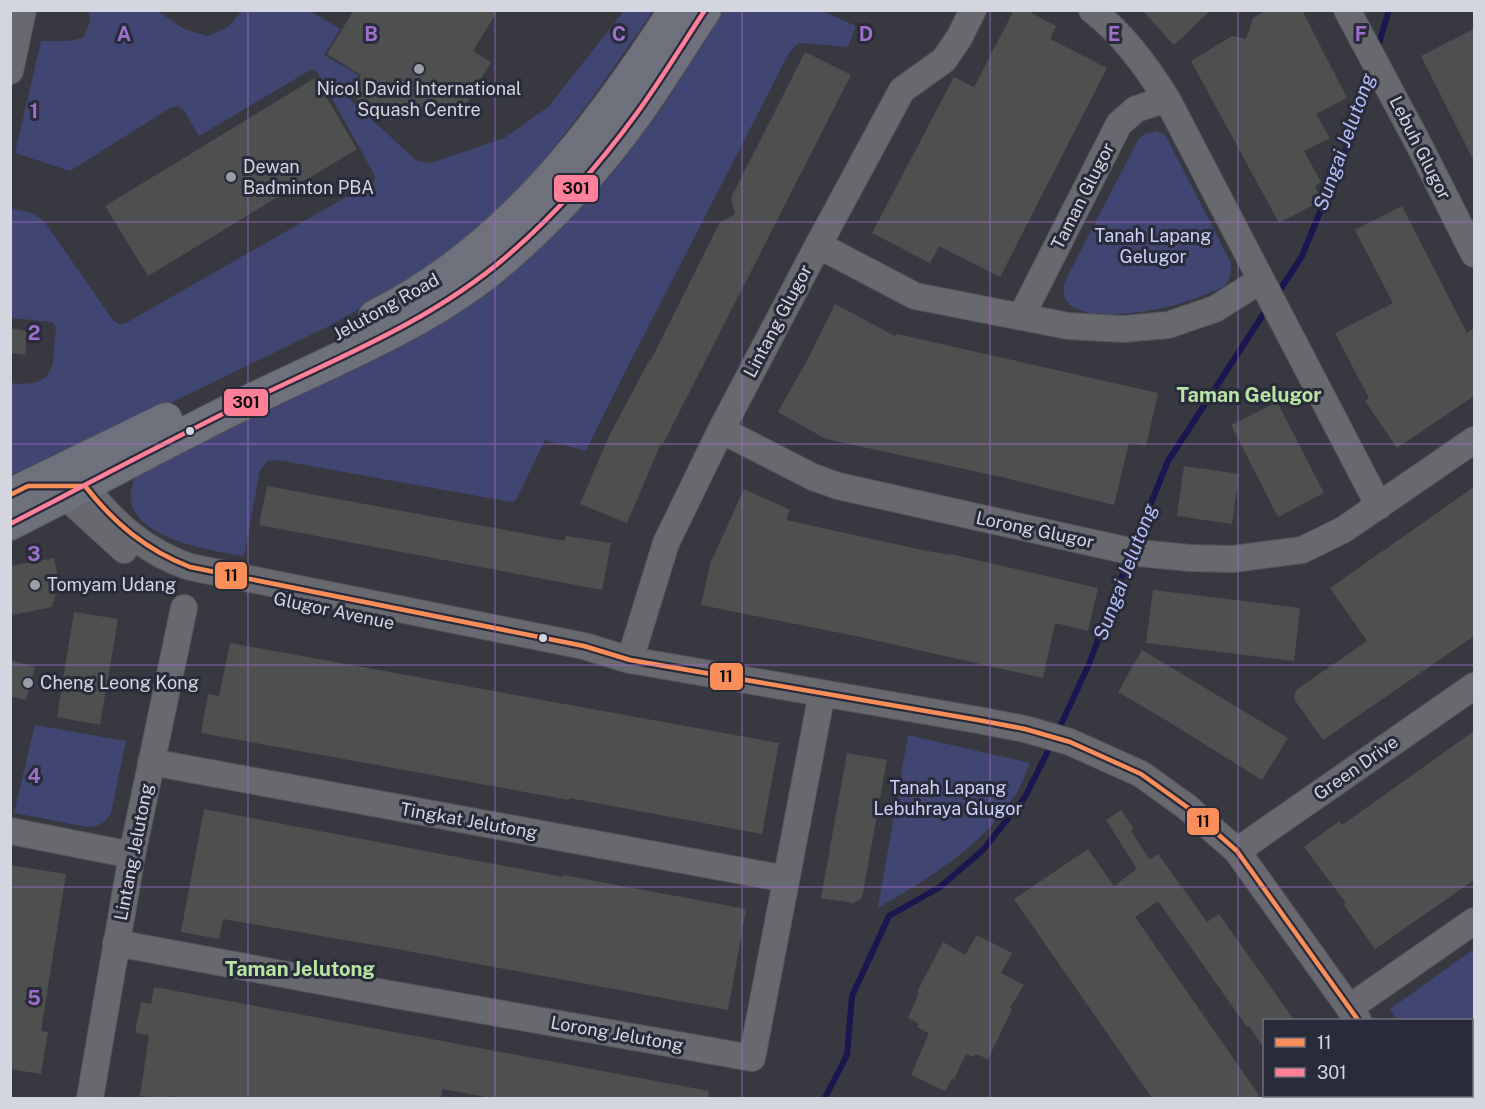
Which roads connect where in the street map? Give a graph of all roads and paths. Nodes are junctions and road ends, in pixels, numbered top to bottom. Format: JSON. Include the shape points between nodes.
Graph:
{"nodes":[{"id":1,"x":23,"y":10,"type":"edge"},
{"id":2,"x":675,"y":10,"type":"edge"},
{"id":3,"x":705,"y":10,"type":"edge"},
{"id":4,"x":973,"y":10,"type":"edge"},
{"id":5,"x":1092,"y":10,"type":"edge"},
{"id":6,"x":1347,"y":10,"type":"edge"},
{"id":7,"x":10,"y":71,"type":"edge"},
{"id":8,"x":1167,"y":99,"type":"junction"},
{"id":9,"x":818,"y":245,"type":"junction"},
{"id":10,"x":1474,"y":254,"type":"edge"},
{"id":11,"x":1264,"y":285,"type":"junction"},
{"id":12,"x":1021,"y":317,"type":"junction"},
{"id":13,"x":721,"y":430,"type":"junction"},
{"id":14,"x":1474,"y":440,"type":"edge"},
{"id":15,"x":110,"y":447,"type":"junction"},
{"id":16,"x":74,"y":489,"type":"junction"},
{"id":17,"x":20,"y":491,"type":"edge"},
{"id":18,"x":1379,"y":506,"type":"junction"},
{"id":19,"x":10,"y":524,"type":"edge"},
{"id":20,"x":184,"y":608,"type":"dead end"},
{"id":21,"x":630,"y":660,"type":"junction"},
{"id":22,"x":1474,"y":686,"type":"edge"},
{"id":23,"x":822,"y":693,"type":"junction"},
{"id":24,"x":151,"y":762,"type":"junction"},
{"id":25,"x":10,"y":831,"type":"edge"},
{"id":26,"x":1237,"y":851,"type":"junction"},
{"id":27,"x":132,"y":855,"type":"junction"},
{"id":28,"x":786,"y":879,"type":"junction"},
{"id":29,"x":1474,"y":921,"type":"edge"},
{"id":30,"x":116,"y":943,"type":"junction"},
{"id":31,"x":1353,"y":1014,"type":"edge"},
{"id":32,"x":90,"y":1098,"type":"edge"}],
"edges":[{"from":1,"to":7,"type":"street"},
{"from":2,"to":15,"type":"main road","name":"Jelutong Road","via":[[605,114],[559,169],[507,222],[447,273],[397,305]]},
{"from":3,"to":16,"type":"main road","name":"Jelutong Road","via":[[637,114],[595,165],[506,258],[466,289],[386,334]]},
{"from":4,"to":9,"type":"street","name":"Lintang Glugor","via":[[944,60],[902,90]]},
{"from":5,"to":8,"type":"street","via":[[1129,46]]},
{"from":6,"to":10,"type":"street","name":"Lebuh Glugor"},
{"from":8,"to":11,"type":"street"},
{"from":8,"to":12,"type":"street","name":"Taman Glugor","via":[[1136,109],[1119,124]]},
{"from":9,"to":12,"type":"street","via":[[915,296]]},
{"from":9,"to":13,"type":"street","name":"Lintang Glugor"},
{"from":11,"to":12,"type":"street","via":[[1215,309],[1168,325],[1123,329],[1068,326]]},
{"from":11,"to":18,"type":"street"},
{"from":13,"to":18,"type":"street","name":"Lorong Glugor","via":[[838,486],[1138,553],[1233,559],[1302,549],[1343,530]]},
{"from":13,"to":21,"type":"street","name":"Lintang Glugor","via":[[666,543]]},
{"from":14,"to":18,"type":"street","name":"Lorong Glugor"},
{"from":15,"to":16,"type":"main road","via":[[92,462]]},
{"from":15,"to":17,"type":"main road","name":"Jelutong Road"},
{"from":16,"to":17,"type":"main road"},
{"from":16,"to":19,"type":"main road","name":"Jelutong Road"},
{"from":16,"to":21,"type":"street","name":"Glugor Avenue","via":[[167,559],[190,567],[575,661]]},
{"from":20,"to":24,"type":"street","name":"Lintang Jelutong"},
{"from":21,"to":23,"type":"street","name":"Glugor Avenue"},
{"from":22,"to":26,"type":"street","name":"Green Drive"},
{"from":23,"to":26,"type":"street","name":"Glugor Avenue","via":[[1025,729],[1070,742],[1142,774]]},
{"from":23,"to":28,"type":"street","name":"Lorong Jelutong"},
{"from":24,"to":27,"type":"street","name":"Lintang Jelutong"},
{"from":24,"to":28,"type":"street","name":"Tingkat Jelutong"},
{"from":25,"to":27,"type":"street"},
{"from":26,"to":31,"type":"street","name":"Glugor Avenue"},
{"from":27,"to":30,"type":"street","name":"Lintang Jelutong"},
{"from":28,"to":30,"type":"street","name":"Lorong Jelutong","via":[[752,1058]]},
{"from":29,"to":31,"type":"street"},
{"from":30,"to":32,"type":"street","name":"Lintang Jelutong"}]}
